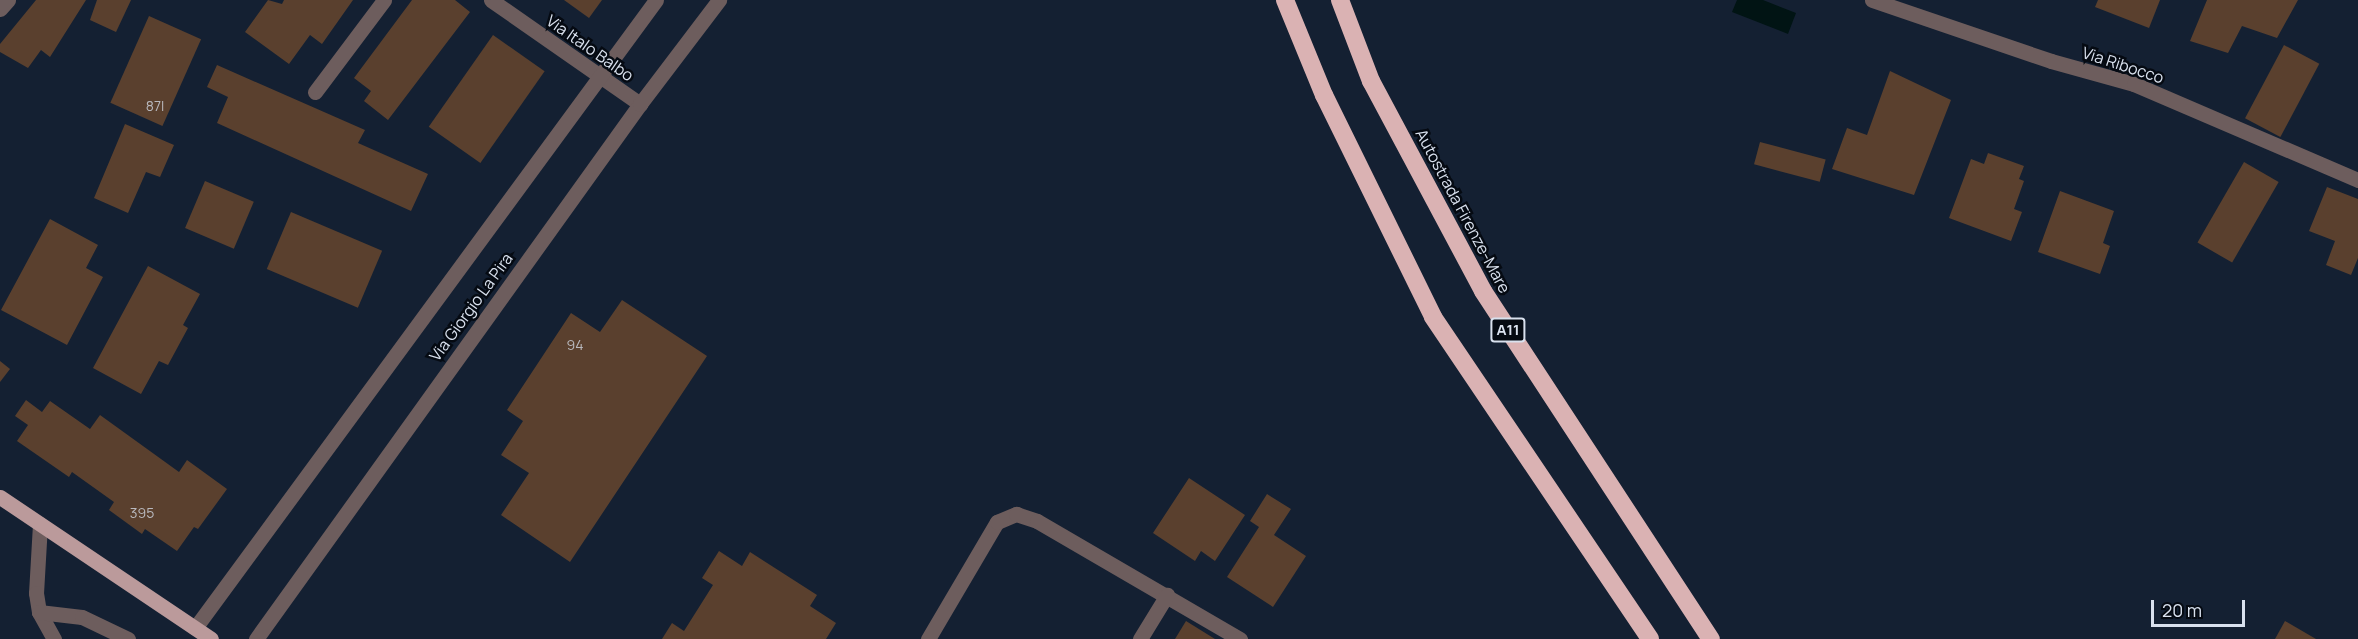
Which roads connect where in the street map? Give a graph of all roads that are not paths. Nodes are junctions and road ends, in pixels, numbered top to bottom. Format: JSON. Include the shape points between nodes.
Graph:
{"nodes":[{"id":1,"x":8,"y":0,"type":"edge"},
{"id":2,"x":384,"y":0,"type":"edge"},
{"id":3,"x":490,"y":0,"type":"edge"},
{"id":4,"x":656,"y":0,"type":"edge"},
{"id":5,"x":719,"y":0,"type":"edge"},
{"id":6,"x":1284,"y":0,"type":"edge"},
{"id":7,"x":1340,"y":0,"type":"edge"},
{"id":8,"x":1872,"y":0,"type":"edge"},
{"id":9,"x":0,"y":9,"type":"edge"},
{"id":10,"x":598,"y":76,"type":"junction"},
{"id":11,"x":315,"y":92,"type":"dead end"},
{"id":12,"x":640,"y":104,"type":"junction"},
{"id":13,"x":2358,"y":180,"type":"edge"},
{"id":14,"x":0,"y":497,"type":"edge"},
{"id":15,"x":40,"y":524,"type":"junction"},
{"id":16,"x":1167,"y":595,"type":"junction"},
{"id":17,"x":39,"y":612,"type":"junction"},
{"id":18,"x":195,"y":628,"type":"junction"},
{"id":19,"x":54,"y":639,"type":"edge"},
{"id":20,"x":128,"y":639,"type":"edge"},
{"id":21,"x":212,"y":639,"type":"edge"},
{"id":22,"x":256,"y":639,"type":"edge"},
{"id":23,"x":928,"y":639,"type":"edge"},
{"id":24,"x":1140,"y":639,"type":"edge"},
{"id":25,"x":1240,"y":639,"type":"edge"},
{"id":26,"x":1650,"y":639,"type":"edge"},
{"id":27,"x":1711,"y":639,"type":"edge"}],
"edges":[{"from":1,"to":9,"type":"street"},
{"from":2,"to":11,"type":"street"},
{"from":3,"to":10,"type":"street","name":"Via Italo Balbo"},
{"from":4,"to":10,"type":"street","name":"Via Giorgio La Pira"},
{"from":5,"to":12,"type":"street","name":"Via Giorgio La Pira"},
{"from":6,"to":26,"type":"highway","via":[[1324,95],[1433,317]]},
{"from":7,"to":27,"type":"highway","name":"Autostrada Firenze-Mare","number":"A11","via":[[1371,81],[1483,291]]},
{"from":8,"to":13,"type":"street","name":"Via Ribocco","via":[[2039,58],[2134,84]]},
{"from":10,"to":12,"type":"street","name":"Via Italo Balbo"},
{"from":10,"to":18,"type":"street","name":"Via Giorgio La Pira"},
{"from":12,"to":22,"type":"street","name":"Via Giorgio La Pira"},
{"from":14,"to":15,"type":"main road"},
{"from":15,"to":17,"type":"street"},
{"from":15,"to":18,"type":"main road"},
{"from":16,"to":23,"type":"street","via":[[1037,521],[1016,514],[997,522]]},
{"from":16,"to":24,"type":"street"},
{"from":16,"to":25,"type":"street"},
{"from":17,"to":19,"type":"street"},
{"from":17,"to":20,"type":"street","via":[[82,617]]},
{"from":18,"to":21,"type":"main road"}]}
